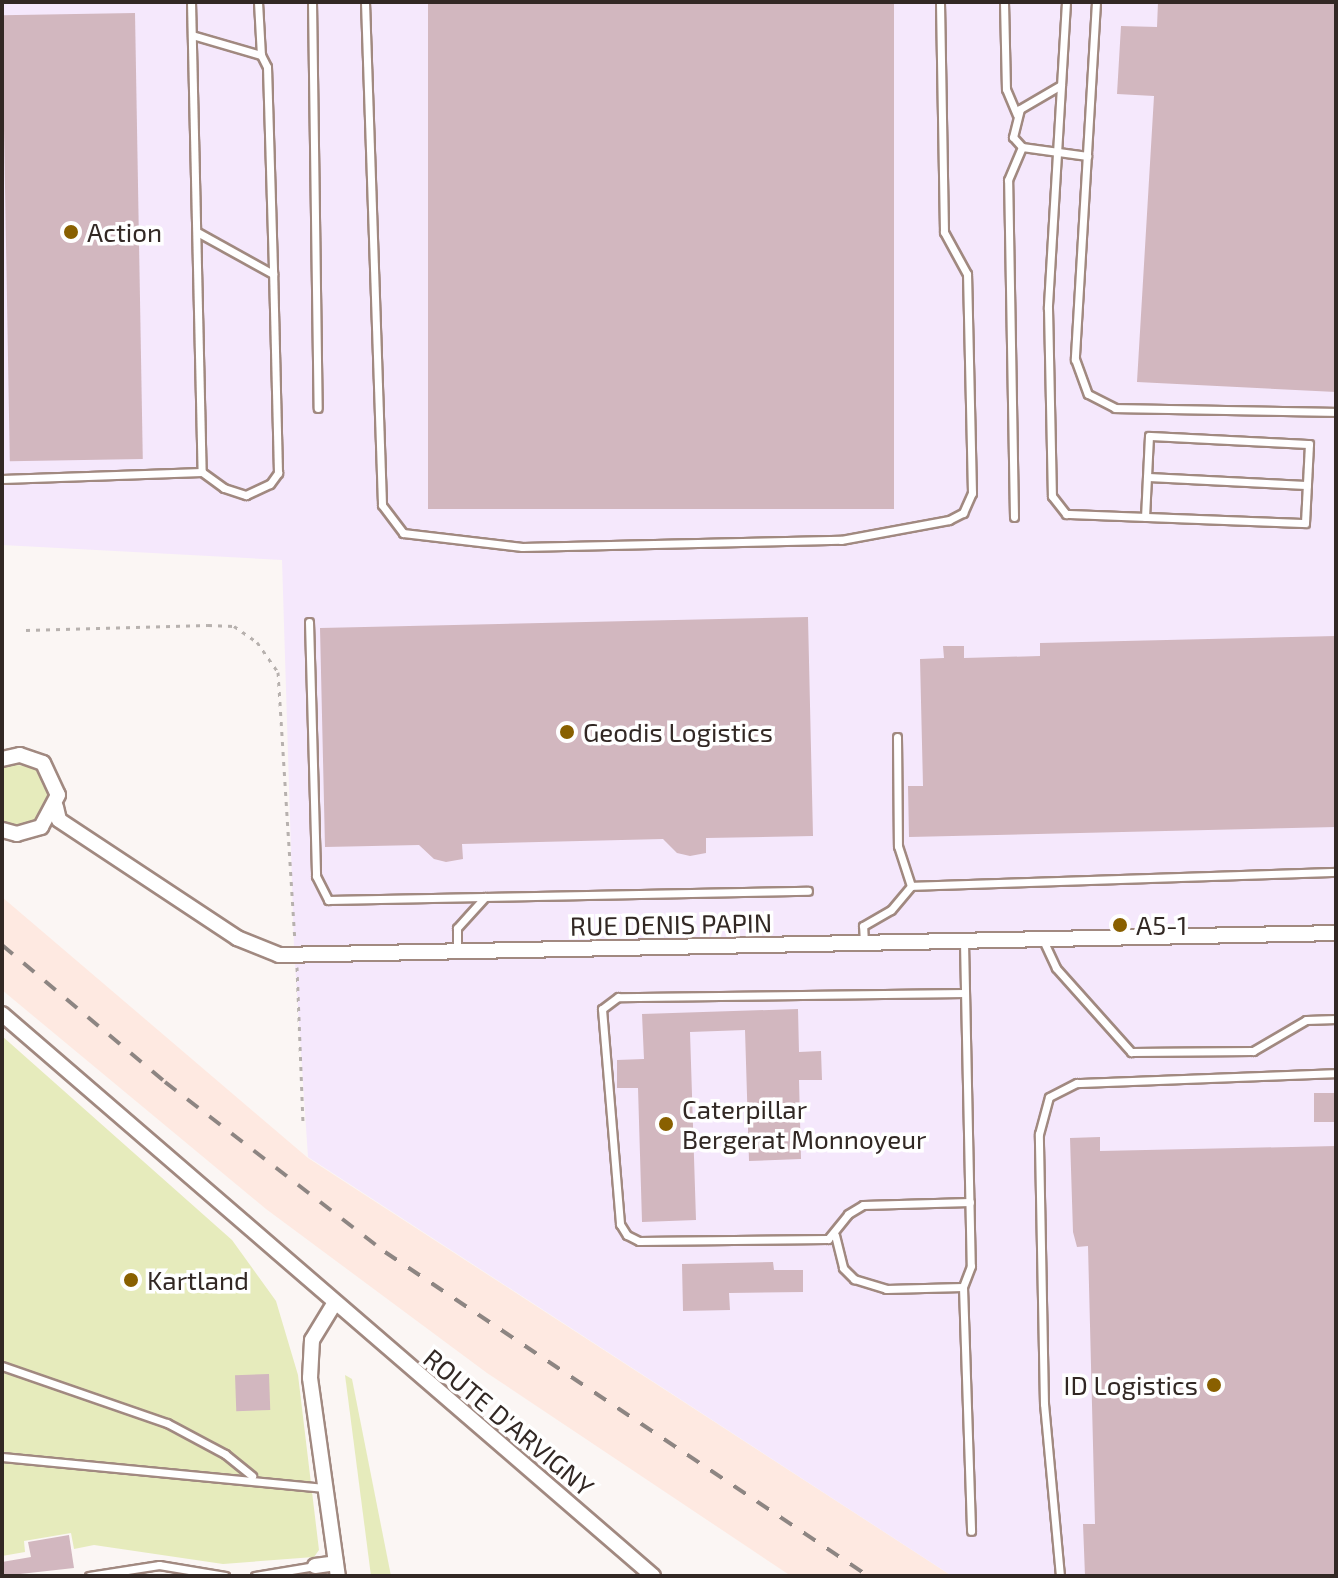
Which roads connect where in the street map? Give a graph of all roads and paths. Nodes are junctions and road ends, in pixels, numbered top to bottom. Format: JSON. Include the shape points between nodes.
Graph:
{"nodes":[{"id":1,"x":191,"y":2,"type":"edge"},
{"id":2,"x":258,"y":2,"type":"edge"},
{"id":3,"x":312,"y":2,"type":"edge"},
{"id":4,"x":365,"y":2,"type":"edge"},
{"id":5,"x":940,"y":2,"type":"edge"},
{"id":6,"x":1004,"y":2,"type":"edge"},
{"id":7,"x":1066,"y":2,"type":"edge"},
{"id":8,"x":1096,"y":2,"type":"edge"},
{"id":9,"x":192,"y":35,"type":"junction"},
{"id":10,"x":261,"y":55,"type":"junction"},
{"id":11,"x":1061,"y":85,"type":"junction"},
{"id":12,"x":1017,"y":115,"type":"junction"},
{"id":13,"x":1022,"y":147,"type":"junction"},
{"id":14,"x":1057,"y":153,"type":"junction"},
{"id":15,"x":1087,"y":156,"type":"junction"},
{"id":16,"x":199,"y":233,"type":"junction"},
{"id":17,"x":273,"y":274,"type":"junction"},
{"id":18,"x":318,"y":408,"type":"dead end"},
{"id":19,"x":1336,"y":412,"type":"edge"},
{"id":20,"x":202,"y":472,"type":"junction"},
{"id":21,"x":1147,"y":477,"type":"junction"},
{"id":22,"x":2,"y":479,"type":"edge"},
{"id":23,"x":1307,"y":485,"type":"junction"},
{"id":24,"x":1014,"y":517,"type":"dead end"},
{"id":25,"x":1145,"y":517,"type":"junction"},
{"id":26,"x":309,"y":622,"type":"dead end"},
{"id":27,"x":26,"y":630,"type":"dead end"},
{"id":28,"x":897,"y":737,"type":"dead end"},
{"id":29,"x":2,"y":759,"type":"edge"},
{"id":30,"x":56,"y":807,"type":"junction"},
{"id":31,"x":2,"y":830,"type":"edge"},
{"id":32,"x":1336,"y":872,"type":"edge"},
{"id":33,"x":911,"y":886,"type":"junction"},
{"id":34,"x":808,"y":891,"type":"dead end"},
{"id":35,"x":485,"y":897,"type":"junction"},
{"id":36,"x":1336,"y":933,"type":"edge"},
{"id":37,"x":1043,"y":940,"type":"junction"},
{"id":38,"x":964,"y":942,"type":"junction"},
{"id":39,"x":864,"y":943,"type":"junction"},
{"id":40,"x":457,"y":953,"type":"junction"},
{"id":41,"x":296,"y":956,"type":"junction"},
{"id":42,"x":965,"y":993,"type":"junction"},
{"id":43,"x":2,"y":1014,"type":"edge"},
{"id":44,"x":1336,"y":1019,"type":"edge"},
{"id":45,"x":1336,"y":1073,"type":"edge"},
{"id":46,"x":303,"y":1123,"type":"dead end"},
{"id":47,"x":970,"y":1202,"type":"junction"},
{"id":48,"x":835,"y":1235,"type":"junction"},
{"id":49,"x":963,"y":1287,"type":"junction"},
{"id":50,"x":334,"y":1304,"type":"junction"},
{"id":51,"x":2,"y":1366,"type":"edge"},
{"id":52,"x":2,"y":1457,"type":"edge"},
{"id":53,"x":253,"y":1478,"type":"junction"},
{"id":54,"x":325,"y":1488,"type":"junction"},
{"id":55,"x":971,"y":1531,"type":"dead end"},
{"id":56,"x":306,"y":1570,"type":"edge"},
{"id":57,"x":337,"y":1570,"type":"edge"},
{"id":58,"x":141,"y":1572,"type":"edge"},
{"id":59,"x":89,"y":1576,"type":"edge"},
{"id":60,"x":225,"y":1576,"type":"edge"},
{"id":61,"x":255,"y":1576,"type":"edge"},
{"id":62,"x":653,"y":1576,"type":"edge"},
{"id":63,"x":1060,"y":1576,"type":"edge"}],
"edges":[{"from":1,"to":9,"type":"lane"},
{"from":2,"to":10,"type":"lane"},
{"from":3,"to":18,"type":"lane"},
{"from":4,"to":5,"type":"lane","via":[[382,505],[403,533],[522,547],[841,540],[963,513],[972,493],[967,274],[944,232]]},
{"from":6,"to":12,"type":"lane","via":[[1006,89]]},
{"from":7,"to":11,"type":"lane"},
{"from":8,"to":15,"type":"lane"},
{"from":9,"to":10,"type":"lane"},
{"from":9,"to":16,"type":"lane"},
{"from":10,"to":17,"type":"lane","via":[[267,67]]},
{"from":11,"to":12,"type":"lane"},
{"from":11,"to":14,"type":"lane"},
{"from":12,"to":13,"type":"lane","via":[[1013,137]]},
{"from":13,"to":14,"type":"lane"},
{"from":13,"to":24,"type":"lane","via":[[1008,180]]},
{"from":14,"to":15,"type":"lane"},
{"from":14,"to":25,"type":"lane","via":[[1048,308],[1052,496],[1066,514]]},
{"from":15,"to":19,"type":"lane","via":[[1075,359],[1088,394],[1115,408]]},
{"from":16,"to":17,"type":"lane"},
{"from":16,"to":20,"type":"lane"},
{"from":17,"to":20,"type":"lane","via":[[278,473],[270,484],[246,495]]},
{"from":20,"to":22,"type":"lane"},
{"from":21,"to":23,"type":"lane"},
{"from":21,"to":23,"type":"lane","via":[[1149,436],[1193,438],[1309,444]]},
{"from":21,"to":25,"type":"lane"},
{"from":23,"to":25,"type":"lane","via":[[1305,523]]},
{"from":26,"to":35,"type":"lane","via":[[316,876],[328,900]]},
{"from":27,"to":41,"type":"path","via":[[234,626],[257,642],[278,672]]},
{"from":28,"to":33,"type":"lane","via":[[898,846]]},
{"from":29,"to":30,"type":"street","name":"RUE DENIS PAPIN","via":[[20,755],[43,763],[57,783]]},
{"from":30,"to":31,"type":"street","via":[[30,833]]},
{"from":30,"to":41,"type":"street","name":"RUE DENIS PAPIN","via":[[59,820],[237,938],[259,949]]},
{"from":32,"to":33,"type":"lane"},
{"from":33,"to":39,"type":"lane","via":[[891,910],[863,926]]},
{"from":34,"to":35,"type":"lane"},
{"from":35,"to":40,"type":"lane","via":[[457,928]]},
{"from":36,"to":37,"type":"street","name":"RUE DENIS PAPIN"},
{"from":37,"to":38,"type":"street","name":"RUE DENIS PAPIN"},
{"from":37,"to":44,"type":"lane","via":[[1056,968],[1131,1052],[1253,1051],[1306,1020]]},
{"from":38,"to":39,"type":"street","name":"RUE DENIS PAPIN"},
{"from":38,"to":42,"type":"lane"},
{"from":39,"to":40,"type":"street","name":"RUE DENIS PAPIN"},
{"from":40,"to":41,"type":"street","name":"RUE DENIS PAPIN"},
{"from":41,"to":46,"type":"path"},
{"from":42,"to":47,"type":"lane"},
{"from":42,"to":48,"type":"lane","via":[[618,997],[602,1009],[620,1224],[627,1235],[639,1241]]},
{"from":43,"to":50,"type":"street","name":"ROUTE D'ARVIGNY"},
{"from":45,"to":63,"type":"lane","via":[[1077,1083],[1049,1097],[1039,1134],[1044,1404]]},
{"from":47,"to":48,"type":"lane","via":[[863,1205],[848,1214]]},
{"from":47,"to":49,"type":"lane","via":[[971,1266]]},
{"from":48,"to":49,"type":"lane","via":[[843,1268],[854,1279],[886,1289]]},
{"from":49,"to":55,"type":"lane"},
{"from":50,"to":54,"type":"street","via":[[312,1340],[310,1378]]},
{"from":50,"to":62,"type":"street","name":"ROUTE D'ARVIGNY"},
{"from":51,"to":53,"type":"lane","via":[[167,1423],[225,1454]]},
{"from":52,"to":53,"type":"lane"},
{"from":53,"to":54,"type":"lane"},
{"from":54,"to":57,"type":"street"},
{"from":56,"to":57,"type":"street"},
{"from":56,"to":61,"type":"lane"},
{"from":58,"to":59,"type":"lane"},
{"from":58,"to":60,"type":"lane","via":[[159,1565]]}]}
